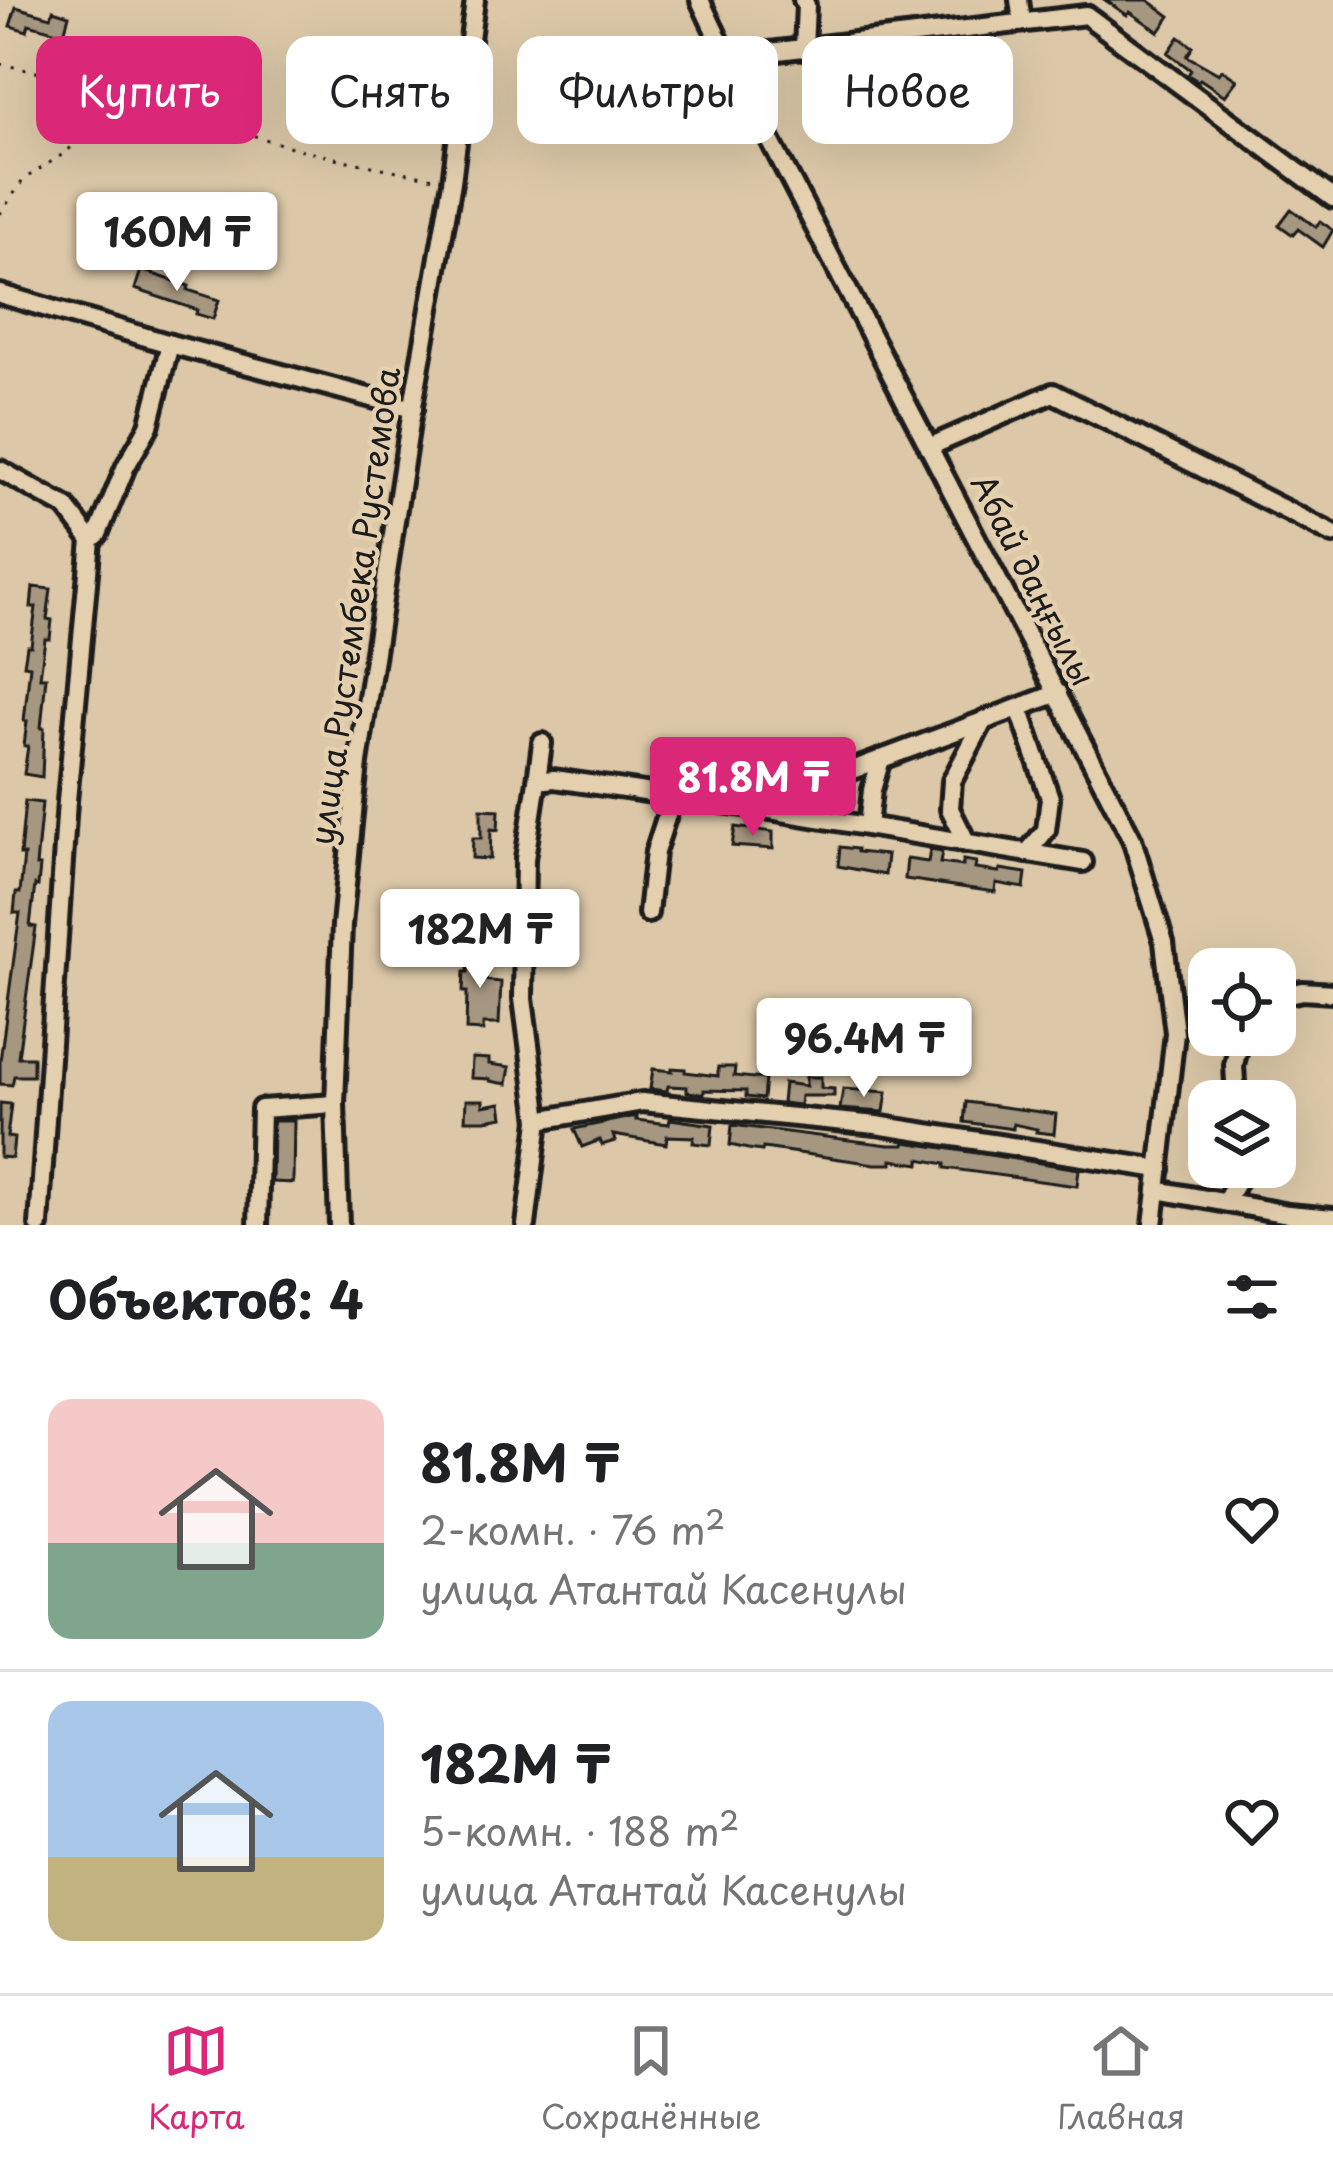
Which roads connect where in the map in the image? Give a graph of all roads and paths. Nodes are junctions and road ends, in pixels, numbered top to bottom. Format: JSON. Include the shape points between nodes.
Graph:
{"nodes":[{"id":1,"x":476,"y":0,"type":"edge"},
{"id":2,"x":700,"y":0,"type":"edge"},
{"id":3,"x":803,"y":0,"type":"edge"},
{"id":4,"x":1018,"y":0,"type":"edge"},
{"id":5,"x":1088,"y":8,"type":"edge"},
{"id":6,"x":1022,"y":22,"type":"junction"},
{"id":7,"x":717,"y":36,"type":"edge"},
{"id":8,"x":805,"y":36,"type":"edge"},
{"id":9,"x":909,"y":36,"type":"edge"},
{"id":10,"x":0,"y":64,"type":"edge"},
{"id":11,"x":36,"y":73,"type":"edge"},
{"id":12,"x":262,"y":138,"type":"edge"},
{"id":13,"x":75,"y":144,"type":"edge"},
{"id":14,"x":772,"y":144,"type":"edge"},
{"id":15,"x":452,"y":182,"type":"junction"},
{"id":16,"x":1333,"y":198,"type":"edge"},
{"id":17,"x":0,"y":214,"type":"edge"},
{"id":18,"x":0,"y":294,"type":"edge"},
{"id":19,"x":170,"y":344,"type":"junction"},
{"id":20,"x":413,"y":409,"type":"junction"},
{"id":21,"x":929,"y":447,"type":"junction"},
{"id":22,"x":0,"y":470,"type":"edge"},
{"id":23,"x":1333,"y":535,"type":"edge"},
{"id":24,"x":91,"y":540,"type":"junction"},
{"id":25,"x":1058,"y":693,"type":"junction"},
{"id":26,"x":1018,"y":708,"type":"junction"},
{"id":27,"x":984,"y":720,"type":"junction"},
{"id":28,"x":542,"y":743,"type":"dead end"},
{"id":29,"x":881,"y":758,"type":"junction"},
{"id":30,"x":537,"y":781,"type":"junction"},
{"id":31,"x":804,"y":788,"type":"junction"},
{"id":32,"x":673,"y":796,"type":"junction"},
{"id":33,"x":757,"y":808,"type":"junction"},
{"id":34,"x":806,"y":816,"type":"junction"},
{"id":35,"x":868,"y":826,"type":"junction"},
{"id":36,"x":967,"y":843,"type":"junction"},
{"id":37,"x":1027,"y":853,"type":"junction"},
{"id":38,"x":1083,"y":862,"type":"dead end"},
{"id":39,"x":648,"y":913,"type":"dead end"},
{"id":40,"x":1296,"y":992,"type":"edge"},
{"id":41,"x":1333,"y":993,"type":"edge"},
{"id":42,"x":334,"y":1104,"type":"junction"},
{"id":43,"x":538,"y":1120,"type":"junction"},
{"id":44,"x":1160,"y":1169,"type":"junction"},
{"id":45,"x":1233,"y":1188,"type":"edge"},
{"id":46,"x":1157,"y":1190,"type":"junction"},
{"id":47,"x":1225,"y":1202,"type":"junction"},
{"id":48,"x":1333,"y":1218,"type":"edge"},
{"id":49,"x":39,"y":1225,"type":"edge"},
{"id":50,"x":258,"y":1225,"type":"edge"},
{"id":51,"x":339,"y":1225,"type":"edge"},
{"id":52,"x":526,"y":1225,"type":"edge"},
{"id":53,"x":1154,"y":1225,"type":"edge"}],
"edges":[{"from":1,"to":15,"type":"street","name":"улица Рустембека Рустемова"},
{"from":2,"to":7,"type":"street","name":"Абай даңғылы"},
{"from":3,"to":8,"type":"street"},
{"from":4,"to":6,"type":"street"},
{"from":5,"to":6,"type":"street"},
{"from":5,"to":16,"type":"street"},
{"from":6,"to":9,"type":"street"},
{"from":10,"to":11,"type":"path"},
{"from":12,"to":15,"type":"path"},
{"from":13,"to":17,"type":"path","via":[[24,179]]},
{"from":14,"to":21,"type":"street","name":"Абай даңғылы"},
{"from":15,"to":20,"type":"street","name":"улица Рустембека Рустемова"},
{"from":18,"to":19,"type":"street"},
{"from":19,"to":20,"type":"street"},
{"from":19,"to":24,"type":"street","via":[[149,426]]},
{"from":20,"to":42,"type":"street","name":"улица Рустембека Рустемова","via":[[358,763]]},
{"from":21,"to":23,"type":"street","via":[[1053,393]]},
{"from":21,"to":25,"type":"street","name":"Абай даңғылы"},
{"from":22,"to":24,"type":"street","via":[[66,507]]},
{"from":24,"to":49,"type":"street"},
{"from":25,"to":26,"type":"street"},
{"from":25,"to":44,"type":"street","name":"Абай даңғылы","via":[[1132,839],[1164,942],[1175,1033]]},
{"from":26,"to":27,"type":"street"},
{"from":26,"to":37,"type":"street","via":[[1050,798],[1046,830]]},
{"from":27,"to":29,"type":"street"},
{"from":27,"to":36,"type":"street","via":[[952,781],[950,809]]},
{"from":28,"to":30,"type":"street"},
{"from":29,"to":31,"type":"street"},
{"from":29,"to":35,"type":"street"},
{"from":30,"to":32,"type":"street"},
{"from":30,"to":43,"type":"street","via":[[525,859],[523,999]]},
{"from":31,"to":33,"type":"street"},
{"from":31,"to":34,"type":"street","via":[[799,803]]},
{"from":32,"to":33,"type":"street"},
{"from":32,"to":39,"type":"street"},
{"from":33,"to":34,"type":"street"},
{"from":34,"to":35,"type":"street"},
{"from":35,"to":36,"type":"street"},
{"from":36,"to":37,"type":"street"},
{"from":37,"to":38,"type":"street"},
{"from":40,"to":41,"type":"street"},
{"from":42,"to":50,"type":"street","via":[[261,1109]]},
{"from":42,"to":51,"type":"street","name":"улица Рустембека Рустемова"},
{"from":43,"to":44,"type":"street","via":[[642,1102],[876,1125]]},
{"from":43,"to":52,"type":"street"},
{"from":44,"to":46,"type":"street","name":"Абай даңғылы"},
{"from":45,"to":47,"type":"street"},
{"from":46,"to":47,"type":"street"},
{"from":46,"to":53,"type":"street","name":"Абай даңғылы"},
{"from":47,"to":48,"type":"street"}]}
